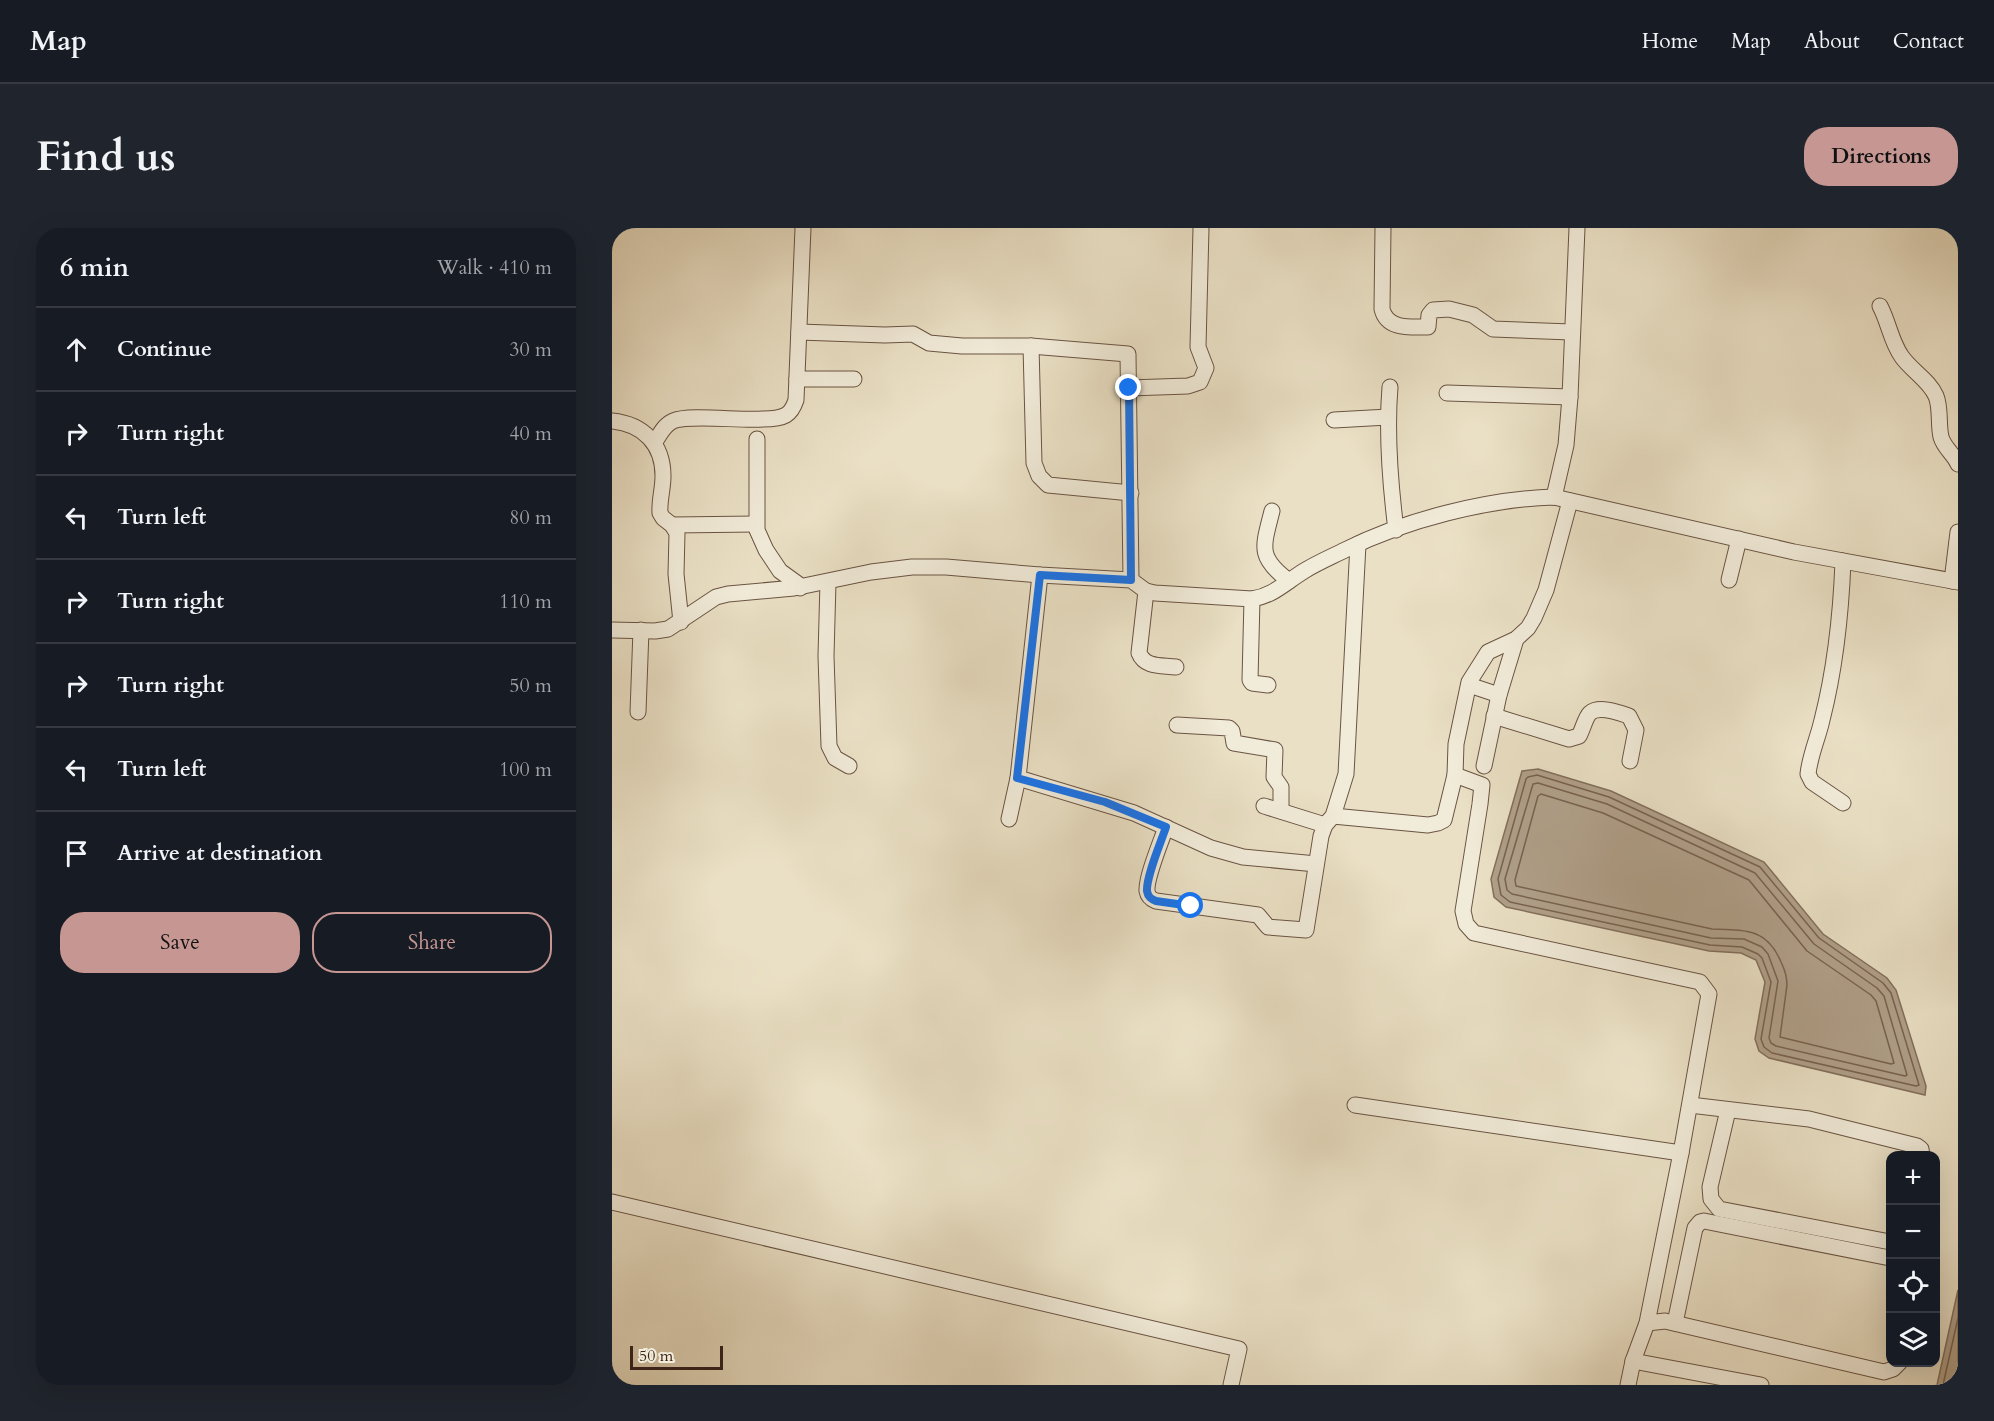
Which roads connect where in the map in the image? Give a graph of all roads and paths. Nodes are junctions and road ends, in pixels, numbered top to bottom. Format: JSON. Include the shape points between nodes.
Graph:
{"nodes":[{"id":1,"x":803,"y":228,"type":"edge"},
{"id":2,"x":1201,"y":228,"type":"edge"},
{"id":3,"x":1383,"y":228,"type":"edge"},
{"id":4,"x":1577,"y":228,"type":"edge"},
{"id":5,"x":1880,"y":306,"type":"dead end"},
{"id":6,"x":799,"y":332,"type":"junction"},
{"id":7,"x":1572,"y":332,"type":"junction"},
{"id":8,"x":1031,"y":346,"type":"junction"},
{"id":9,"x":797,"y":379,"type":"junction"},
{"id":10,"x":854,"y":379,"type":"dead end"},
{"id":11,"x":1390,"y":387,"type":"dead end"},
{"id":12,"x":1129,"y":388,"type":"junction"},
{"id":13,"x":1448,"y":393,"type":"dead end"},
{"id":14,"x":1570,"y":397,"type":"junction"},
{"id":15,"x":1388,"y":417,"type":"junction"},
{"id":16,"x":612,"y":420,"type":"edge"},
{"id":17,"x":1334,"y":420,"type":"dead end"},
{"id":18,"x":757,"y":439,"type":"dead end"},
{"id":19,"x":655,"y":442,"type":"junction"},
{"id":20,"x":1958,"y":464,"type":"edge"},
{"id":21,"x":1131,"y":494,"type":"junction"},
{"id":22,"x":1554,"y":497,"type":"junction"},
{"id":23,"x":1570,"y":501,"type":"junction"},
{"id":24,"x":1272,"y":511,"type":"dead end"},
{"id":25,"x":756,"y":524,"type":"junction"},
{"id":26,"x":672,"y":525,"type":"junction"},
{"id":27,"x":1396,"y":530,"type":"junction"},
{"id":28,"x":1958,"y":532,"type":"edge"},
{"id":29,"x":1739,"y":539,"type":"junction"},
{"id":30,"x":1358,"y":544,"type":"junction"},
{"id":31,"x":1843,"y":561,"type":"junction"},
{"id":32,"x":1040,"y":575,"type":"junction"},
{"id":33,"x":1131,"y":580,"type":"junction"},
{"id":34,"x":1729,"y":580,"type":"dead end"},
{"id":35,"x":1289,"y":581,"type":"junction"},
{"id":36,"x":828,"y":582,"type":"junction"},
{"id":37,"x":1955,"y":582,"type":"edge"},
{"id":38,"x":800,"y":588,"type":"junction"},
{"id":39,"x":1146,"y":591,"type":"junction"},
{"id":40,"x":1252,"y":599,"type":"junction"},
{"id":41,"x":681,"y":622,"type":"junction"},
{"id":42,"x":612,"y":630,"type":"edge"},
{"id":43,"x":640,"y":630,"type":"junction"},
{"id":44,"x":1516,"y":639,"type":"junction"},
{"id":45,"x":1176,"y":667,"type":"dead end"},
{"id":46,"x":1268,"y":685,"type":"dead end"},
{"id":47,"x":1469,"y":685,"type":"junction"},
{"id":48,"x":1499,"y":694,"type":"junction"},
{"id":49,"x":638,"y":712,"type":"dead end"},
{"id":50,"x":1494,"y":716,"type":"junction"},
{"id":51,"x":1177,"y":725,"type":"dead end"},
{"id":52,"x":1630,"y":761,"type":"dead end"},
{"id":53,"x":849,"y":766,"type":"dead end"},
{"id":54,"x":1484,"y":766,"type":"dead end"},
{"id":55,"x":1455,"y":775,"type":"junction"},
{"id":56,"x":1017,"y":778,"type":"junction"},
{"id":57,"x":1843,"y":803,"type":"dead end"},
{"id":58,"x":1264,"y":806,"type":"dead end"},
{"id":59,"x":1281,"y":811,"type":"junction"},
{"id":60,"x":1009,"y":819,"type":"dead end"},
{"id":61,"x":1329,"y":820,"type":"junction"},
{"id":62,"x":1166,"y":827,"type":"junction"},
{"id":63,"x":1316,"y":864,"type":"junction"},
{"id":64,"x":1355,"y":1105,"type":"dead end"},
{"id":65,"x":1690,"y":1105,"type":"junction"},
{"id":66,"x":1728,"y":1110,"type":"junction"},
{"id":67,"x":1921,"y":1151,"type":"edge"},
{"id":68,"x":1682,"y":1152,"type":"junction"},
{"id":69,"x":612,"y":1202,"type":"edge"},
{"id":70,"x":1886,"y":1241,"type":"edge"},
{"id":71,"x":1886,"y":1257,"type":"edge"},
{"id":72,"x":1647,"y":1323,"type":"junction"},
{"id":73,"x":1676,"y":1323,"type":"junction"},
{"id":74,"x":1633,"y":1361,"type":"junction"},
{"id":75,"x":1895,"y":1367,"type":"edge"},
{"id":76,"x":1232,"y":1385,"type":"edge"},
{"id":77,"x":1628,"y":1385,"type":"edge"},
{"id":78,"x":1761,"y":1385,"type":"edge"}],
"edges":[{"from":1,"to":6,"type":"street"},
{"from":2,"to":12,"type":"street","via":[[1198,347],[1206,368],[1200,382]]},
{"from":3,"to":7,"type":"street","via":[[1382,309],[1394,325],[1428,327],[1433,310],[1449,309],[1473,315],[1493,329]]},
{"from":4,"to":7,"type":"street"},
{"from":5,"to":20,"type":"street","via":[[1902,358],[1936,396],[1941,438]]},
{"from":6,"to":8,"type":"street","via":[[913,334],[929,343]]},
{"from":6,"to":9,"type":"street"},
{"from":7,"to":14,"type":"street"},
{"from":8,"to":12,"type":"street","via":[[1128,354]]},
{"from":8,"to":21,"type":"street","via":[[1034,463],[1039,476],[1048,485]]},
{"from":9,"to":10,"type":"street"},
{"from":9,"to":19,"type":"street","via":[[795,403],[784,416],[682,419],[665,427]]},
{"from":11,"to":15,"type":"street"},
{"from":12,"to":21,"type":"street"},
{"from":13,"to":14,"type":"street"},
{"from":14,"to":22,"type":"street","via":[[1566,445]]},
{"from":15,"to":17,"type":"street"},
{"from":15,"to":27,"type":"street"},
{"from":16,"to":19,"type":"street","via":[[629,424]]},
{"from":18,"to":25,"type":"street"},
{"from":19,"to":26,"type":"street","via":[[662,463],[660,513]]},
{"from":21,"to":33,"type":"street"},
{"from":22,"to":23,"type":"street"},
{"from":22,"to":27,"type":"street","via":[[1471,507]]},
{"from":23,"to":29,"type":"street"},
{"from":23,"to":44,"type":"street","via":[[1546,590],[1528,628]]},
{"from":24,"to":35,"type":"street","via":[[1264,551],[1269,564]]},
{"from":25,"to":26,"type":"street"},
{"from":25,"to":38,"type":"street","via":[[760,539],[780,571]]},
{"from":26,"to":41,"type":"street","via":[[677,533]]},
{"from":27,"to":30,"type":"street"},
{"from":28,"to":37,"type":"street"},
{"from":29,"to":31,"type":"street"},
{"from":29,"to":34,"type":"street"},
{"from":30,"to":35,"type":"street"},
{"from":30,"to":61,"type":"street","via":[[1346,774]]},
{"from":31,"to":37,"type":"street"},
{"from":31,"to":57,"type":"street","via":[[1832,668],[1808,774],[1812,782]]},
{"from":32,"to":33,"type":"street"},
{"from":32,"to":36,"type":"street","via":[[912,567]]},
{"from":32,"to":56,"type":"street"},
{"from":33,"to":39,"type":"street"},
{"from":35,"to":40,"type":"street"},
{"from":36,"to":38,"type":"street"},
{"from":36,"to":53,"type":"street","via":[[829,746],[835,758]]},
{"from":38,"to":41,"type":"street","via":[[716,597]]},
{"from":39,"to":40,"type":"street"},
{"from":39,"to":45,"type":"street","via":[[1141,660]]},
{"from":40,"to":46,"type":"street","via":[[1250,680],[1256,685]]},
{"from":41,"to":43,"type":"street","via":[[668,629]]},
{"from":42,"to":43,"type":"street"},
{"from":43,"to":49,"type":"street"},
{"from":44,"to":47,"type":"street","via":[[1488,652]]},
{"from":44,"to":48,"type":"street"},
{"from":47,"to":48,"type":"street"},
{"from":47,"to":55,"type":"street","via":[[1456,744]]},
{"from":48,"to":50,"type":"street"},
{"from":50,"to":52,"type":"street","via":[[1569,739],[1579,736],[1593,711],[1625,714],[1636,730]]},
{"from":50,"to":54,"type":"street"},
{"from":51,"to":59,"type":"street","via":[[1229,728],[1234,743],[1275,750],[1274,777],[1281,787]]},
{"from":55,"to":61,"type":"street","via":[[1447,813],[1441,822],[1428,825]]},
{"from":55,"to":65,"type":"street","via":[[1482,785],[1463,911],[1466,924],[1474,933],[1700,982],[1707,990],[1709,999]]},
{"from":56,"to":60,"type":"street"},
{"from":56,"to":62,"type":"street","via":[[1105,802]]},
{"from":58,"to":59,"type":"street"},
{"from":59,"to":61,"type":"street"},
{"from":61,"to":63,"type":"street","via":[[1318,845]]},
{"from":62,"to":63,"type":"street","via":[[1243,857]]},
{"from":62,"to":63,"type":"street","via":[[1147,893],[1156,901],[1258,915],[1268,927],[1306,930]]},
{"from":64,"to":68,"type":"street"},
{"from":65,"to":66,"type":"street"},
{"from":65,"to":68,"type":"street"},
{"from":66,"to":67,"type":"street","via":[[1809,1119],[1917,1146]]},
{"from":66,"to":70,"type":"street","via":[[1710,1187],[1711,1199],[1719,1209]]},
{"from":68,"to":72,"type":"street"},
{"from":69,"to":76,"type":"street","via":[[1239,1349]]},
{"from":71,"to":73,"type":"street","via":[[1700,1222],[1695,1227]]},
{"from":72,"to":73,"type":"street"},
{"from":72,"to":74,"type":"street"},
{"from":73,"to":75,"type":"street","via":[[1884,1372]]},
{"from":74,"to":77,"type":"street"},
{"from":74,"to":78,"type":"street"}]}
